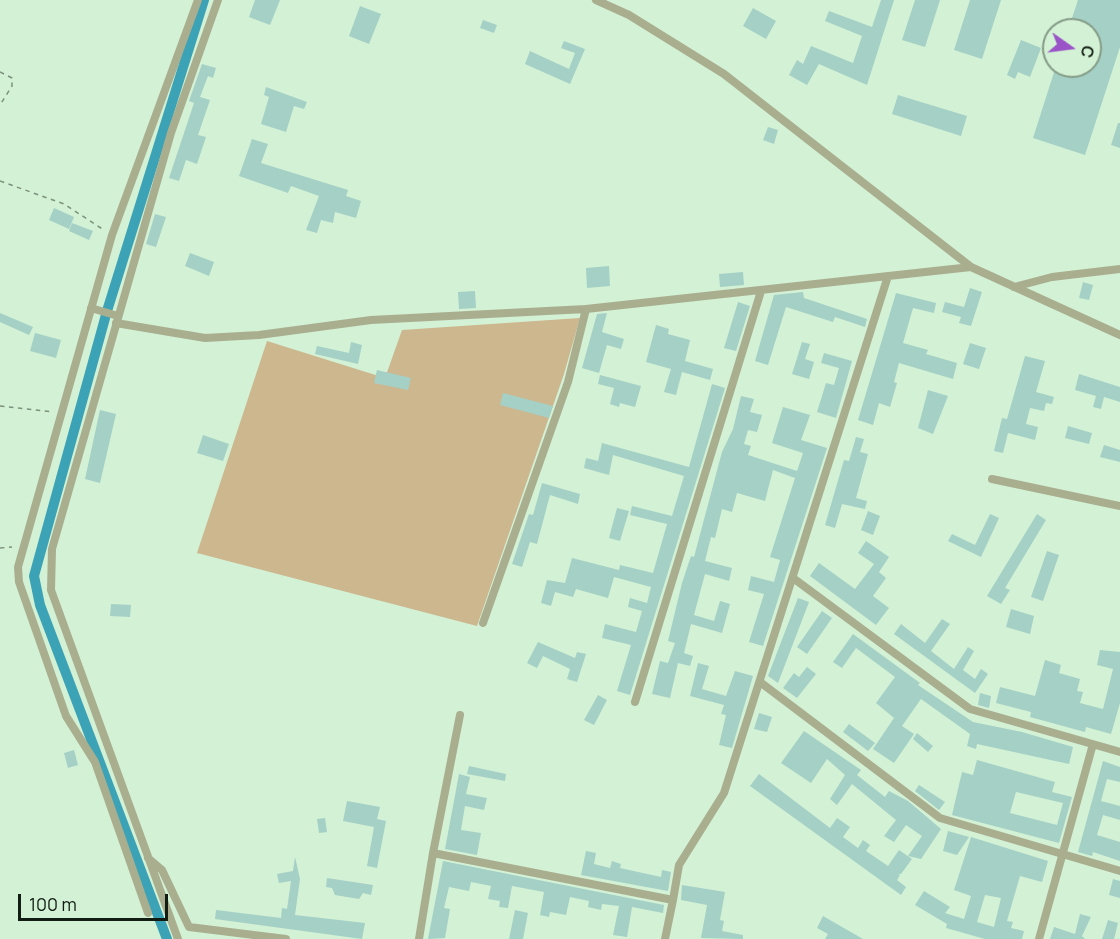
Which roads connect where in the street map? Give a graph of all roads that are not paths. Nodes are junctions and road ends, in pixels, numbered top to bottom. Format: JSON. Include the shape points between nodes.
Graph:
{"nodes":[{"id":1,"x":198,"y":0,"type":"edge"},
{"id":2,"x":218,"y":0,"type":"edge"},
{"id":3,"x":596,"y":0,"type":"edge"},
{"id":4,"x":971,"y":267,"type":"junction"},
{"id":5,"x":1120,"y":269,"type":"edge"},
{"id":6,"x":888,"y":276,"type":"junction"},
{"id":7,"x":1014,"y":287,"type":"junction"},
{"id":8,"x":761,"y":291,"type":"junction"},
{"id":9,"x":91,"y":308,"type":"junction"},
{"id":10,"x":586,"y":309,"type":"junction"},
{"id":11,"x":117,"y":320,"type":"junction"},
{"id":12,"x":1120,"y":335,"type":"edge"},
{"id":13,"x":992,"y":479,"type":"dead end"},
{"id":14,"x":1120,"y":506,"type":"edge"},
{"id":15,"x":793,"y":578,"type":"junction"},
{"id":16,"x":483,"y":623,"type":"dead end"},
{"id":17,"x":760,"y":682,"type":"junction"},
{"id":18,"x":635,"y":702,"type":"dead end"},
{"id":19,"x":460,"y":715,"type":"dead end"},
{"id":20,"x":1094,"y":744,"type":"junction"},
{"id":21,"x":1120,"y":752,"type":"edge"},
{"id":22,"x":433,"y":854,"type":"junction"},
{"id":23,"x":1064,"y":855,"type":"junction"},
{"id":24,"x":146,"y":856,"type":"junction"},
{"id":25,"x":1120,"y":871,"type":"edge"},
{"id":26,"x":673,"y":900,"type":"junction"},
{"id":27,"x":148,"y":913,"type":"dead end"},
{"id":28,"x":178,"y":939,"type":"edge"},
{"id":29,"x":286,"y":939,"type":"edge"},
{"id":30,"x":419,"y":939,"type":"edge"},
{"id":31,"x":665,"y":939,"type":"edge"},
{"id":32,"x":1039,"y":939,"type":"edge"}],
"edges":[{"from":1,"to":9,"type":"street","via":[[112,236]]},
{"from":2,"to":11,"type":"street","via":[[171,133]]},
{"from":3,"to":4,"type":"street","via":[[629,15],[724,74]]},
{"from":4,"to":6,"type":"street"},
{"from":4,"to":7,"type":"street"},
{"from":5,"to":7,"type":"street","via":[[1052,277]]},
{"from":6,"to":8,"type":"street"},
{"from":6,"to":15,"type":"street"},
{"from":7,"to":12,"type":"street"},
{"from":8,"to":10,"type":"street"},
{"from":8,"to":18,"type":"street"},
{"from":9,"to":11,"type":"street"},
{"from":9,"to":27,"type":"street","via":[[22,547],[19,582],[66,716],[95,762]]},
{"from":10,"to":11,"type":"street","via":[[371,320],[205,338]]},
{"from":10,"to":16,"type":"street","via":[[568,382]]},
{"from":11,"to":24,"type":"street","via":[[52,549],[51,590]]},
{"from":13,"to":14,"type":"street"},
{"from":15,"to":17,"type":"street"},
{"from":15,"to":20,"type":"street","via":[[970,709]]},
{"from":17,"to":23,"type":"street","via":[[940,818]]},
{"from":17,"to":26,"type":"street","via":[[724,793],[679,865]]},
{"from":19,"to":22,"type":"street"},
{"from":20,"to":21,"type":"street"},
{"from":20,"to":23,"type":"street"},
{"from":22,"to":26,"type":"street"},
{"from":22,"to":30,"type":"street"},
{"from":23,"to":25,"type":"street"},
{"from":23,"to":32,"type":"street"},
{"from":24,"to":28,"type":"street"},
{"from":24,"to":29,"type":"street","via":[[162,870],[189,927]]},
{"from":26,"to":31,"type":"street"}]}
